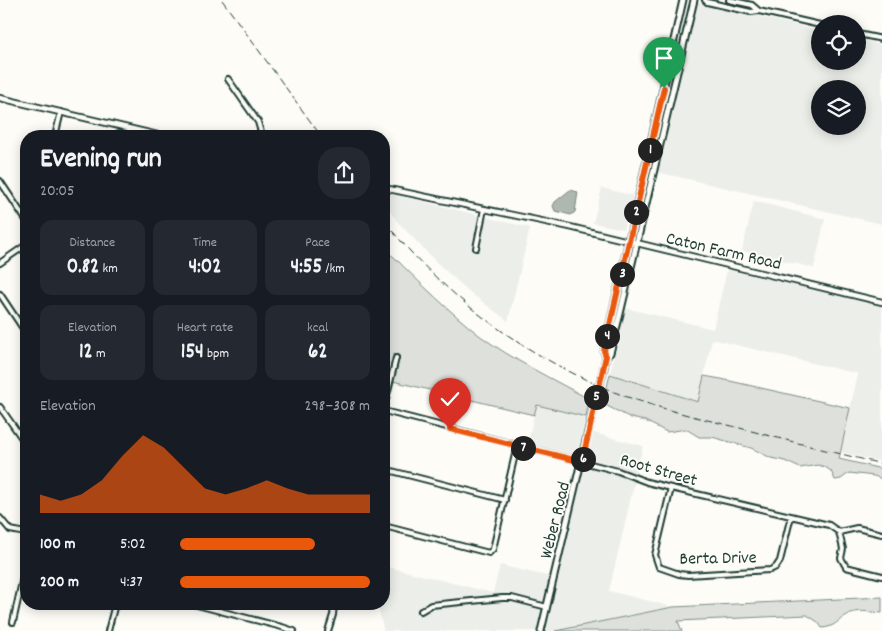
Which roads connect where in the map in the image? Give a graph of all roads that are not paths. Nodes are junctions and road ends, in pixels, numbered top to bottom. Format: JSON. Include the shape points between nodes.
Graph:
{"nodes":[{"id":1,"x":683,"y":0,"type":"edge"},
{"id":2,"x":694,"y":0,"type":"edge"},
{"id":3,"x":705,"y":0,"type":"edge"},
{"id":4,"x":729,"y":0,"type":"edge"},
{"id":5,"x":759,"y":11,"type":"junction"},
{"id":6,"x":811,"y":23,"type":"edge"},
{"id":7,"x":866,"y":36,"type":"edge"},
{"id":8,"x":882,"y":39,"type":"edge"},
{"id":9,"x":228,"y":79,"type":"dead end"},
{"id":10,"x":0,"y":98,"type":"edge"},
{"id":11,"x":61,"y":112,"type":"junction"},
{"id":12,"x":128,"y":128,"type":"joint"},
{"id":13,"x":56,"y":130,"type":"edge"},
{"id":14,"x":136,"y":130,"type":"edge"},
{"id":15,"x":260,"y":130,"type":"edge"},
{"id":16,"x":0,"y":181,"type":"edge"},
{"id":17,"x":390,"y":189,"type":"edge"},
{"id":18,"x":484,"y":209,"type":"junction"},
{"id":19,"x":20,"y":211,"type":"edge"},
{"id":20,"x":629,"y":241,"type":"junction"},
{"id":21,"x":637,"y":243,"type":"junction"},
{"id":22,"x":476,"y":248,"type":"dead end"},
{"id":23,"x":20,"y":250,"type":"edge"},
{"id":24,"x":0,"y":263,"type":"edge"},
{"id":25,"x":0,"y":294,"type":"edge"},
{"id":26,"x":882,"y":302,"type":"edge"},
{"id":27,"x":20,"y":324,"type":"edge"},
{"id":28,"x":606,"y":356,"type":"junction"},
{"id":29,"x":396,"y":358,"type":"dead end"},
{"id":30,"x":390,"y":382,"type":"edge"},
{"id":31,"x":0,"y":407,"type":"edge"},
{"id":32,"x":390,"y":414,"type":"edge"},
{"id":33,"x":20,"y":435,"type":"edge"},
{"id":34,"x":517,"y":446,"type":"junction"},
{"id":35,"x":582,"y":462,"type":"junction"},
{"id":36,"x":390,"y":471,"type":"edge"},
{"id":37,"x":671,"y":488,"type":"junction"},
{"id":38,"x":505,"y":500,"type":"junction"},
{"id":39,"x":791,"y":516,"type":"junction"},
{"id":40,"x":0,"y":518,"type":"edge"},
{"id":41,"x":390,"y":528,"type":"edge"},
{"id":42,"x":20,"y":532,"type":"edge"},
{"id":43,"x":839,"y":532,"type":"junction"},
{"id":44,"x":882,"y":534,"type":"edge"},
{"id":45,"x":882,"y":576,"type":"edge"},
{"id":46,"x":20,"y":591,"type":"edge"},
{"id":47,"x":547,"y":607,"type":"junction"},
{"id":48,"x":113,"y":610,"type":"edge"},
{"id":49,"x":217,"y":610,"type":"edge"},
{"id":50,"x":333,"y":610,"type":"edge"},
{"id":51,"x":421,"y":611,"type":"dead end"},
{"id":52,"x":13,"y":622,"type":"dead end"},
{"id":53,"x":108,"y":631,"type":"edge"},
{"id":54,"x":294,"y":631,"type":"edge"},
{"id":55,"x":328,"y":631,"type":"edge"},
{"id":56,"x":541,"y":631,"type":"edge"}],
"edges":[{"from":1,"to":20,"type":"main road","name":"Weber Road"},
{"from":2,"to":21,"type":"main road","name":"Weber Road"},
{"from":3,"to":5,"type":"street","via":[[751,12]]},
{"from":4,"to":5,"type":"street","via":[[752,5]]},
{"from":5,"to":6,"type":"street"},
{"from":7,"to":8,"type":"street"},
{"from":9,"to":15,"type":"street"},
{"from":10,"to":11,"type":"street"},
{"from":11,"to":12,"type":"street"},
{"from":11,"to":13,"type":"street"},
{"from":12,"to":14,"type":"street"},
{"from":16,"to":19,"type":"street"},
{"from":17,"to":18,"type":"street","name":"Caton Farm Road"},
{"from":18,"to":20,"type":"street","name":"Caton Farm Road"},
{"from":18,"to":22,"type":"street"},
{"from":20,"to":21,"type":"street","name":"Caton Farm Road"},
{"from":20,"to":28,"type":"main road","name":"Weber Road","via":[[604,351]]},
{"from":21,"to":26,"type":"street","name":"Caton Farm Road"},
{"from":21,"to":28,"type":"main road","name":"Weber Road","via":[[610,352]]},
{"from":23,"to":24,"type":"street"},
{"from":25,"to":27,"type":"street"},
{"from":28,"to":35,"type":"main road","name":"Weber Road","bridge":true},
{"from":29,"to":30,"type":"street"},
{"from":31,"to":33,"type":"street"},
{"from":32,"to":34,"type":"street","name":"Root Street"},
{"from":34,"to":35,"type":"street","name":"Root Street"},
{"from":34,"to":38,"type":"street"},
{"from":35,"to":37,"type":"street","name":"Root Street"},
{"from":35,"to":47,"type":"main road","name":"Weber Road"},
{"from":36,"to":38,"type":"street"},
{"from":37,"to":39,"type":"street","name":"Root Street"},
{"from":37,"to":39,"type":"street","name":"Berta Drive","via":[[655,555],[659,567],[678,574],[770,570],[776,567]]},
{"from":38,"to":41,"type":"street","via":[[489,553]]},
{"from":39,"to":43,"type":"street","name":"Root Street","via":[[829,525]]},
{"from":40,"to":42,"type":"street","via":[[10,530]]},
{"from":43,"to":44,"type":"street","via":[[857,528]]},
{"from":43,"to":45,"type":"street","via":[[843,549],[841,558],[846,567]]},
{"from":46,"to":52,"type":"street"},
{"from":47,"to":51,"type":"street","via":[[502,598],[431,605]]},
{"from":47,"to":56,"type":"main road","name":"Weber Road"},
{"from":48,"to":53,"type":"street"},
{"from":49,"to":54,"type":"street"},
{"from":50,"to":55,"type":"street"}]}
